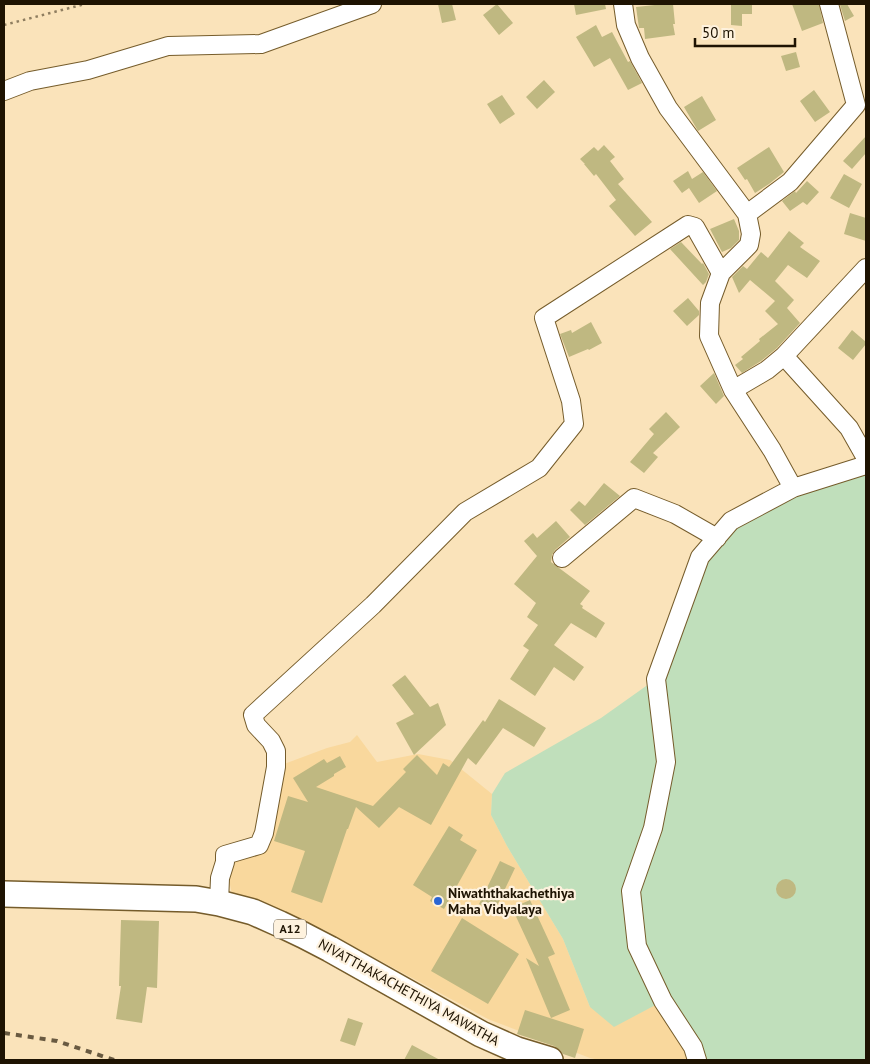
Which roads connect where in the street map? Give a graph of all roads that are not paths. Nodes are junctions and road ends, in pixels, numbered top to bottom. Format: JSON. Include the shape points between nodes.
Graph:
{"nodes":[{"id":1,"x":372,"y":4,"type":"edge"},
{"id":2,"x":623,"y":4,"type":"edge"},
{"id":3,"x":829,"y":4,"type":"edge"},
{"id":4,"x":4,"y":91,"type":"edge"},
{"id":5,"x":747,"y":214,"type":"junction"},
{"id":6,"x":866,"y":268,"type":"edge"},
{"id":7,"x":721,"y":273,"type":"junction"},
{"id":8,"x":784,"y":356,"type":"junction"},
{"id":9,"x":733,"y":390,"type":"junction"},
{"id":10,"x":866,"y":458,"type":"edge"},
{"id":11,"x":866,"y":465,"type":"edge"},
{"id":12,"x":793,"y":488,"type":"junction"},
{"id":13,"x":717,"y":538,"type":"junction"},
{"id":14,"x":562,"y":558,"type":"dead end"},
{"id":15,"x":4,"y":894,"type":"edge"},
{"id":16,"x":219,"y":903,"type":"junction"},
{"id":17,"x":550,"y":1060,"type":"edge"},
{"id":18,"x":697,"y":1060,"type":"edge"}],
"edges":[{"from":1,"to":4,"type":"street","via":[[261,44],[168,46],[88,70],[30,81]]},
{"from":2,"to":5,"type":"street","via":[[626,25],[640,58],[668,108]]},
{"from":3,"to":5,"type":"street","via":[[856,105],[790,182]]},
{"from":5,"to":7,"type":"street","via":[[751,234],[749,245]]},
{"from":6,"to":8,"type":"street"},
{"from":7,"to":9,"type":"street","via":[[710,303],[709,336]]},
{"from":7,"to":16,"type":"street","via":[[696,227],[688,225],[544,318],[571,401],[574,424],[539,468],[465,512],[373,605],[252,715],[276,751],[276,767],[259,845],[225,854]]},
{"from":8,"to":9,"type":"street"},
{"from":8,"to":10,"type":"street","via":[[849,428]]},
{"from":9,"to":12,"type":"street"},
{"from":11,"to":12,"type":"street"},
{"from":12,"to":13,"type":"street","via":[[731,521]]},
{"from":13,"to":14,"type":"street","via":[[675,514],[634,498]]},
{"from":13,"to":18,"type":"street","via":[[700,557],[656,679],[666,762],[653,828],[631,891],[637,946],[663,1001],[693,1046]]},
{"from":15,"to":16,"type":"highway","name":"NIVATTHAKACHETHIYA MAWATHA","number":"A12","via":[[196,899]]},
{"from":16,"to":17,"type":"highway","name":"NIVATTHAKACHETHIYA MAWATHA","number":"A12","via":[[253,912],[303,935],[481,1034]]}]}
